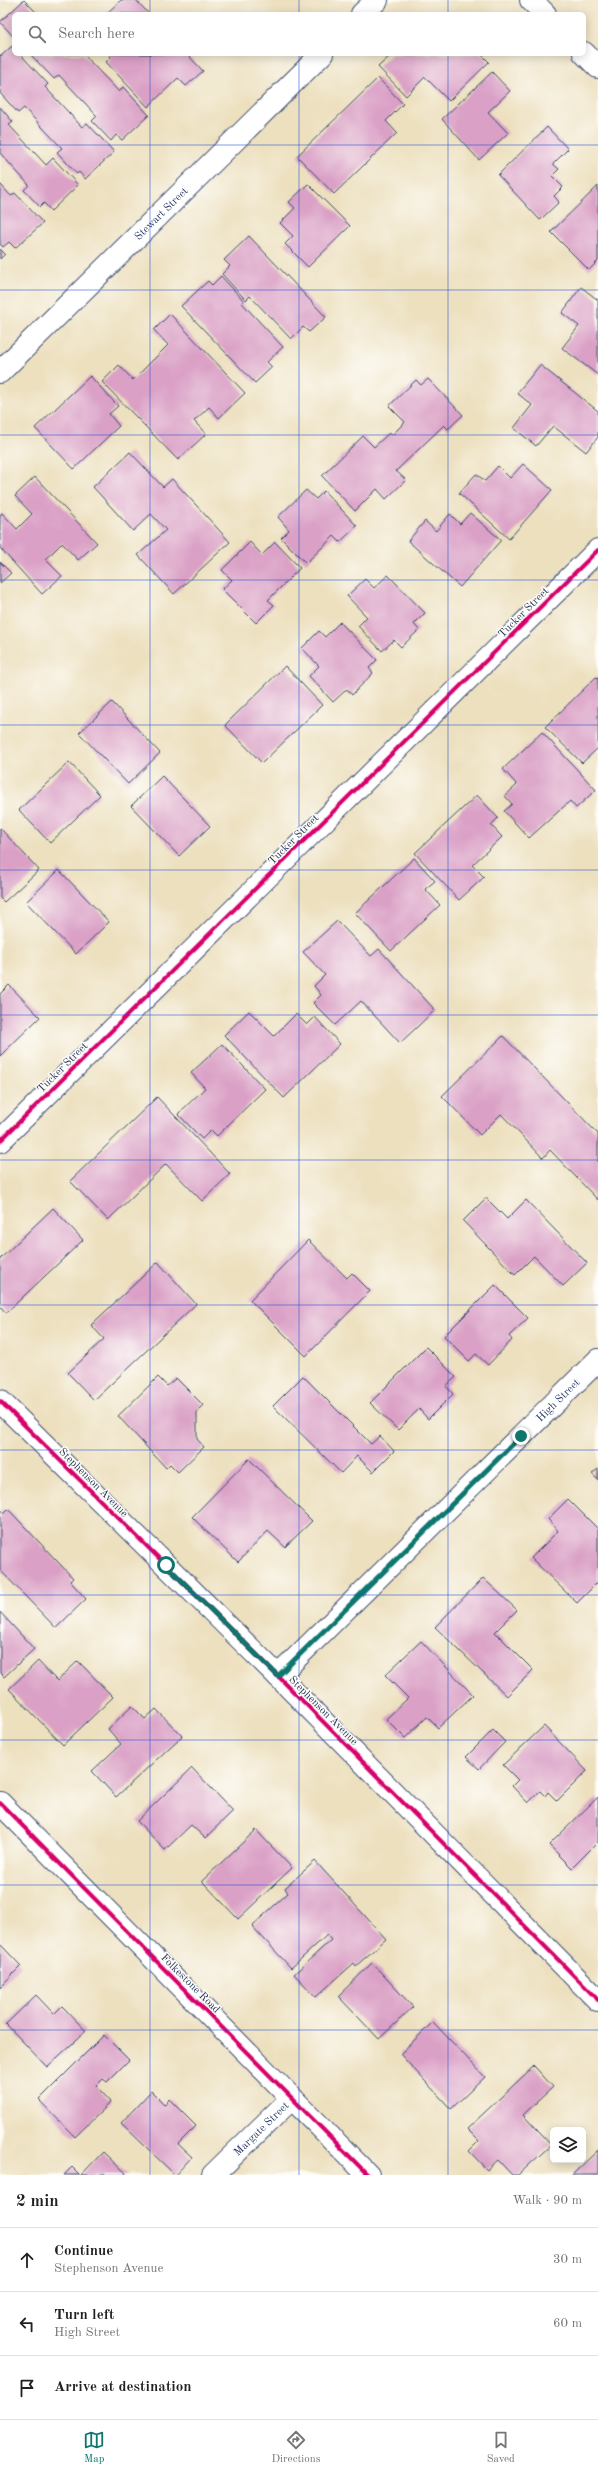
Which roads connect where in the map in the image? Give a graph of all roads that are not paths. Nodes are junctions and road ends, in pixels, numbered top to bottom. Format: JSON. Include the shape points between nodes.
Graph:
{"nodes":[{"id":1,"x":376,"y":0,"type":"edge"},
{"id":2,"x":531,"y":0,"type":"edge"},
{"id":3,"x":364,"y":12,"type":"edge"},
{"id":4,"x":543,"y":12,"type":"edge"},
{"id":5,"x":586,"y":55,"type":"edge"},
{"id":6,"x":320,"y":56,"type":"edge"},
{"id":7,"x":598,"y":67,"type":"edge"},
{"id":8,"x":0,"y":372,"type":"edge"},
{"id":9,"x":598,"y":550,"type":"edge"},
{"id":10,"x":0,"y":1141,"type":"edge"},
{"id":11,"x":598,"y":1360,"type":"edge"},
{"id":12,"x":3,"y":1410,"type":"edge"},
{"id":13,"x":278,"y":1676,"type":"junction"},
{"id":14,"x":0,"y":1803,"type":"edge"},
{"id":15,"x":598,"y":2000,"type":"edge"},
{"id":16,"x":292,"y":2098,"type":"junction"},
{"id":17,"x":213,"y":2175,"type":"edge"},
{"id":18,"x":368,"y":2175,"type":"edge"}],
"edges":[{"from":1,"to":3,"type":"street"},
{"from":2,"to":4,"type":"street"},
{"from":5,"to":7,"type":"street"},
{"from":6,"to":8,"type":"street","name":"Stewart Street"},
{"from":9,"to":10,"type":"street","name":"Tucker Street"},
{"from":11,"to":13,"type":"street","name":"High Street"},
{"from":12,"to":13,"type":"street","name":"Stephenson Avenue"},
{"from":13,"to":15,"type":"street","name":"Stephenson Avenue"},
{"from":14,"to":16,"type":"street","name":"Folkestone Road"},
{"from":16,"to":17,"type":"street","name":"Margate Street"},
{"from":16,"to":18,"type":"street","name":"Folkestone Road"}]}
